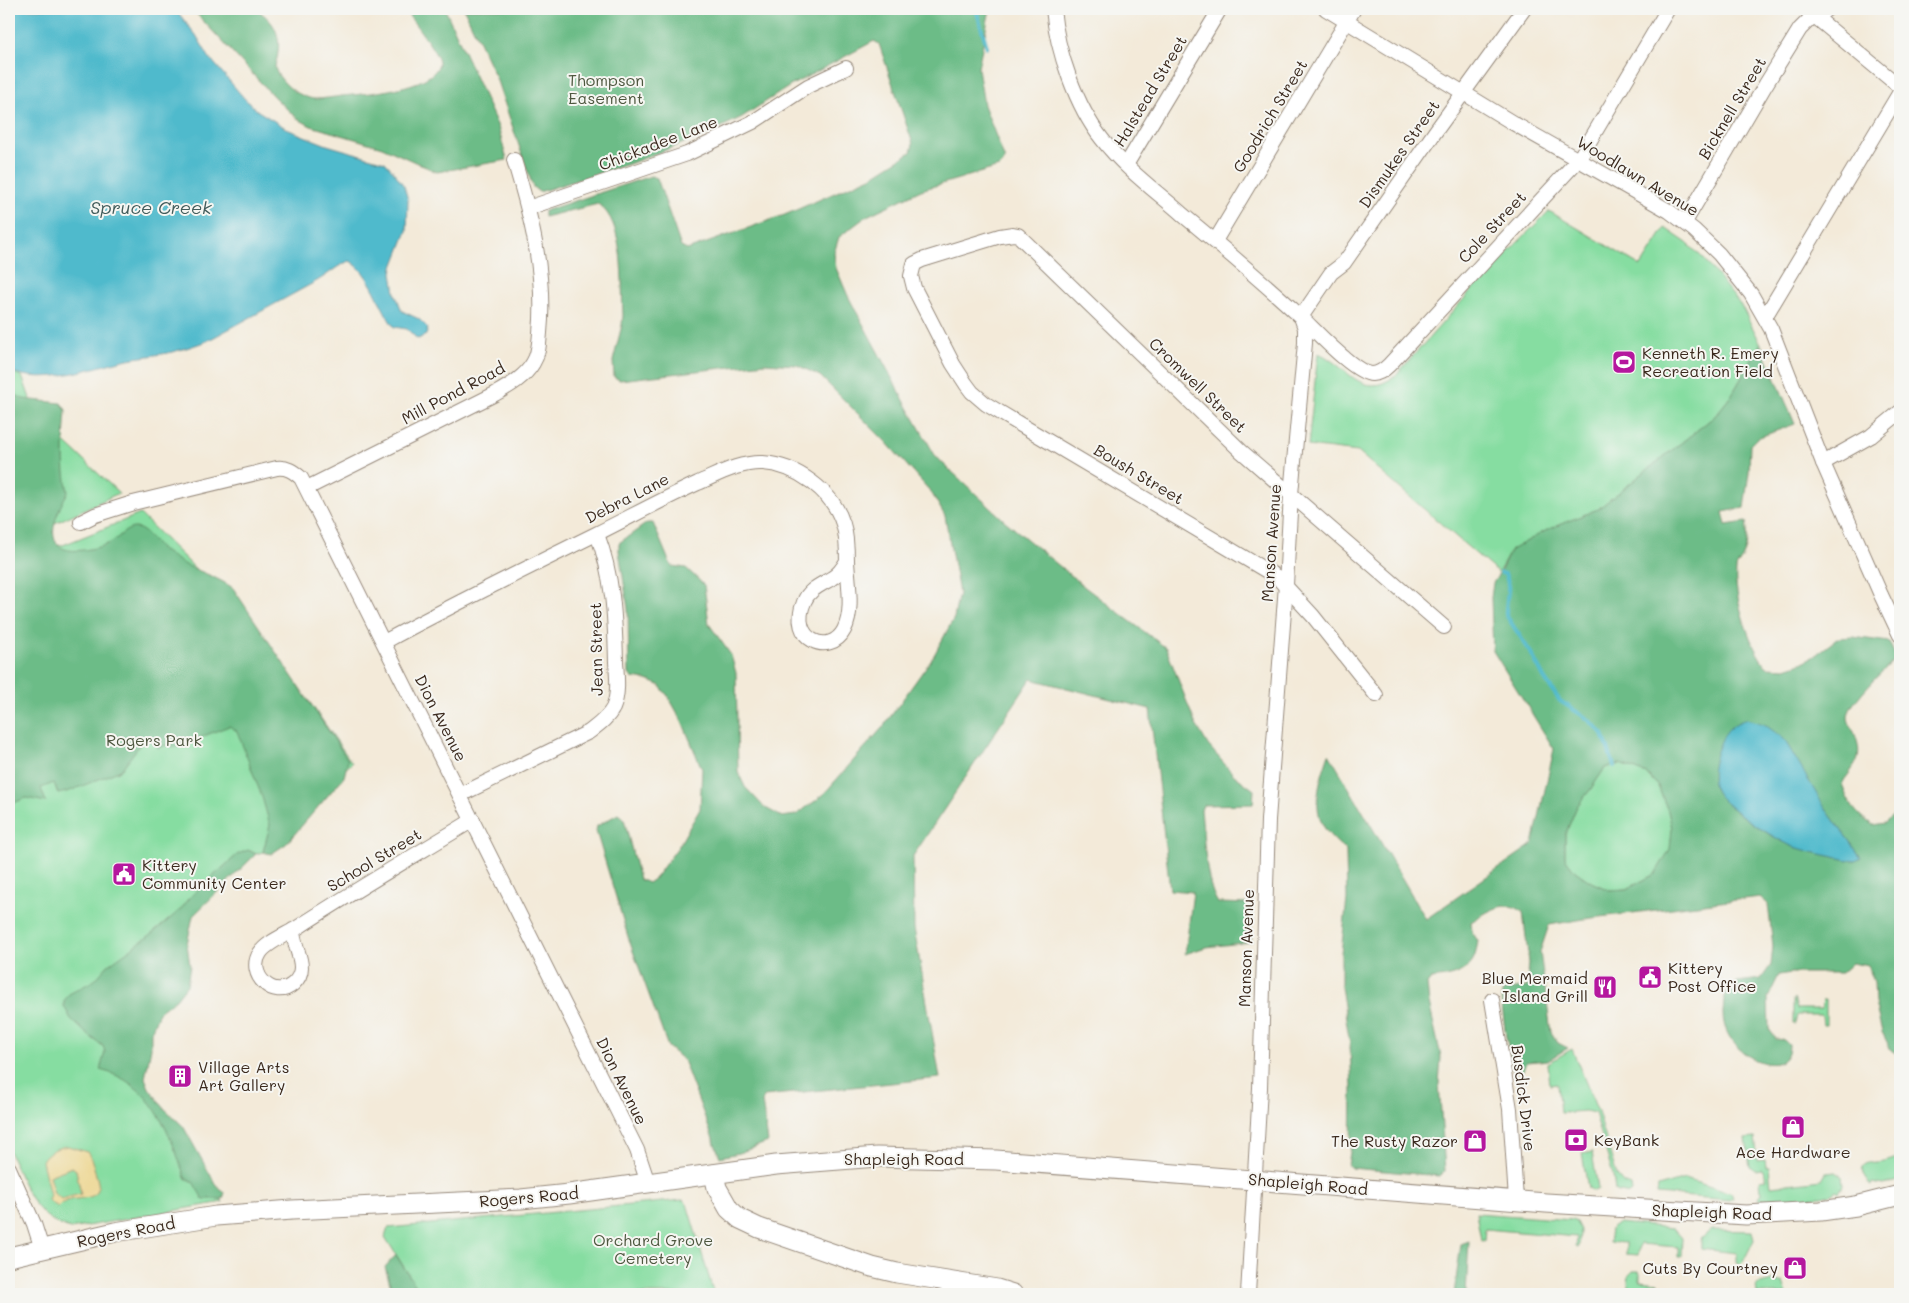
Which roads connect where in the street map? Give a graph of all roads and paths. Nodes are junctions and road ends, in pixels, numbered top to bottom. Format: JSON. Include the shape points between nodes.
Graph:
{"nodes":[{"id":1,"x":1053,"y":9,"type":"edge"},
{"id":2,"x":1220,"y":9,"type":"edge"},
{"id":3,"x":1326,"y":9,"type":"edge"},
{"id":4,"x":1354,"y":9,"type":"edge"},
{"id":5,"x":1524,"y":9,"type":"edge"},
{"id":6,"x":1668,"y":9,"type":"edge"},
{"id":7,"x":1815,"y":13,"type":"edge"},
{"id":8,"x":1347,"y":22,"type":"junction"},
{"id":9,"x":846,"y":68,"type":"dead end"},
{"id":10,"x":1900,"y":87,"type":"edge"},
{"id":11,"x":1463,"y":92,"type":"junction"},
{"id":12,"x":1900,"y":92,"type":"edge"},
{"id":13,"x":1579,"y":159,"type":"junction"},
{"id":14,"x":514,"y":160,"type":"dead end"},
{"id":15,"x":1126,"y":165,"type":"junction"},
{"id":16,"x":528,"y":208,"type":"junction"},
{"id":17,"x":1685,"y":222,"type":"junction"},
{"id":18,"x":1215,"y":241,"type":"junction"},
{"id":19,"x":912,"y":267,"type":"joint"},
{"id":20,"x":1301,"y":317,"type":"junction"},
{"id":21,"x":1765,"y":317,"type":"junction"},
{"id":22,"x":1900,"y":412,"type":"edge"},
{"id":23,"x":1823,"y":463,"type":"junction"},
{"id":24,"x":307,"y":488,"type":"junction"},
{"id":25,"x":1290,"y":494,"type":"junction"},
{"id":26,"x":80,"y":522,"type":"dead end"},
{"id":27,"x":596,"y":534,"type":"junction"},
{"id":28,"x":847,"y":561,"type":"junction"},
{"id":29,"x":1286,"y":585,"type":"junction"},
{"id":30,"x":1896,"y":618,"type":"edge"},
{"id":31,"x":1444,"y":627,"type":"dead end"},
{"id":32,"x":1900,"y":635,"type":"edge"},
{"id":33,"x":384,"y":642,"type":"junction"},
{"id":34,"x":1376,"y":695,"type":"dead end"},
{"id":35,"x":460,"y":796,"type":"junction"},
{"id":36,"x":472,"y":820,"type":"junction"},
{"id":37,"x":293,"y":930,"type":"dead end"},
{"id":38,"x":1492,"y":1000,"type":"dead end"},
{"id":39,"x":9,"y":1168,"type":"edge"},
{"id":40,"x":714,"y":1174,"type":"junction"},
{"id":41,"x":1255,"y":1180,"type":"junction"},
{"id":42,"x":648,"y":1183,"type":"junction"},
{"id":43,"x":1900,"y":1195,"type":"edge"},
{"id":44,"x":1516,"y":1200,"type":"junction"},
{"id":45,"x":42,"y":1249,"type":"junction"},
{"id":46,"x":9,"y":1257,"type":"edge"},
{"id":47,"x":1013,"y":1294,"type":"edge"},
{"id":48,"x":1248,"y":1294,"type":"edge"}],
"edges":[{"from":1,"to":15,"type":"street","via":[[1073,86],[1094,128]]},
{"from":2,"to":15,"type":"street","name":"Halstead Street"},
{"from":3,"to":8,"type":"street","name":"Woodlawn Avenue"},
{"from":4,"to":8,"type":"street","name":"Goodrich Street"},
{"from":5,"to":11,"type":"street","name":"Dismukes Street"},
{"from":6,"to":13,"type":"street","name":"Cole Street"},
{"from":7,"to":10,"type":"street"},
{"from":7,"to":17,"type":"street","name":"Bicknell Street","via":[[1800,29]]},
{"from":8,"to":11,"type":"street","name":"Woodlawn Avenue"},
{"from":8,"to":18,"type":"street","name":"Goodrich Street"},
{"from":9,"to":16,"type":"street","name":"Chickadee Lane","via":[[808,86],[753,122],[687,154]]},
{"from":11,"to":13,"type":"street","name":"Woodlawn Avenue"},
{"from":11,"to":20,"type":"street","name":"Dismukes Street","via":[[1344,262],[1331,274]]},
{"from":12,"to":21,"type":"street"},
{"from":13,"to":17,"type":"street","name":"Woodlawn Avenue"},
{"from":13,"to":20,"type":"street","name":"Cole Street","via":[[1382,372],[1362,372]]},
{"from":14,"to":16,"type":"street","name":"Mill Pond Road"},
{"from":15,"to":18,"type":"street"},
{"from":16,"to":24,"type":"street","name":"Mill Pond Road","via":[[537,253],[541,304],[539,348],[528,371],[495,394]]},
{"from":17,"to":21,"type":"street","name":"Woodlawn Avenue","via":[[1734,271]]},
{"from":18,"to":20,"type":"street"},
{"from":19,"to":25,"type":"street","name":"Cromwell Street","via":[[922,260],[1000,236],[1018,235],[1241,452]]},
{"from":19,"to":29,"type":"street","name":"Boush Street","via":[[914,288],[953,364],[972,392],[986,404]]},
{"from":20,"to":25,"type":"street","name":"Manson Avenue","via":[[1305,344]]},
{"from":21,"to":23,"type":"street","name":"Woodlawn Avenue"},
{"from":22,"to":23,"type":"street","via":[[1871,436]]},
{"from":23,"to":30,"type":"street","name":"Woodlawn Avenue"},
{"from":24,"to":26,"type":"street","name":"Dion Avenue","via":[[290,469],[277,468],[133,503]]},
{"from":24,"to":33,"type":"street","name":"Dion Avenue"},
{"from":25,"to":29,"type":"street","name":"Manson Avenue"},
{"from":25,"to":31,"type":"street","name":"Cromwell Street"},
{"from":27,"to":28,"type":"street","name":"Debra Lane","via":[[717,474],[762,463],[803,477],[829,499],[843,523]]},
{"from":27,"to":33,"type":"street","name":"Debra Lane"},
{"from":27,"to":35,"type":"street","name":"Jean Street","via":[[605,556],[613,594],[617,690],[613,709],[589,732]]},
{"from":28,"to":28,"type":"street","name":"Debra Lane","via":[[834,578],[813,590],[803,603],[800,620],[805,636],[810,640],[824,643],[840,635],[844,629],[848,609]]},
{"from":29,"to":34,"type":"street","name":"Boush Street"},
{"from":29,"to":41,"type":"street","name":"Manson Avenue","via":[[1269,812]]},
{"from":30,"to":32,"type":"street","name":"Woodlawn Avenue"},
{"from":33,"to":35,"type":"street","name":"Dion Avenue"},
{"from":35,"to":36,"type":"street","name":"Dion Avenue"},
{"from":36,"to":37,"type":"street","name":"School Street"},
{"from":36,"to":42,"type":"street","name":"Dion Avenue","via":[[637,1150]]},
{"from":38,"to":44,"type":"street","name":"Busdick Drive","via":[[1510,1109]]},
{"from":39,"to":45,"type":"street"},
{"from":40,"to":41,"type":"main road","name":"Shapleigh Road","via":[[831,1159],[904,1157],[981,1159]]},
{"from":40,"to":42,"type":"main road","name":"Rogers Road"},
{"from":40,"to":47,"type":"main road","via":[[719,1193],[729,1209],[740,1220],[759,1228],[872,1267]]},
{"from":41,"to":44,"type":"main road","name":"Shapleigh Road"},
{"from":41,"to":48,"type":"street","name":"Manson Avenue"},
{"from":42,"to":45,"type":"main road","name":"Rogers Road","via":[[514,1199],[216,1216],[115,1232]]},
{"from":43,"to":44,"type":"main road","name":"Shapleigh Road","via":[[1856,1206],[1764,1215]]},
{"from":45,"to":46,"type":"main road","name":"Rogers Road"}]}
